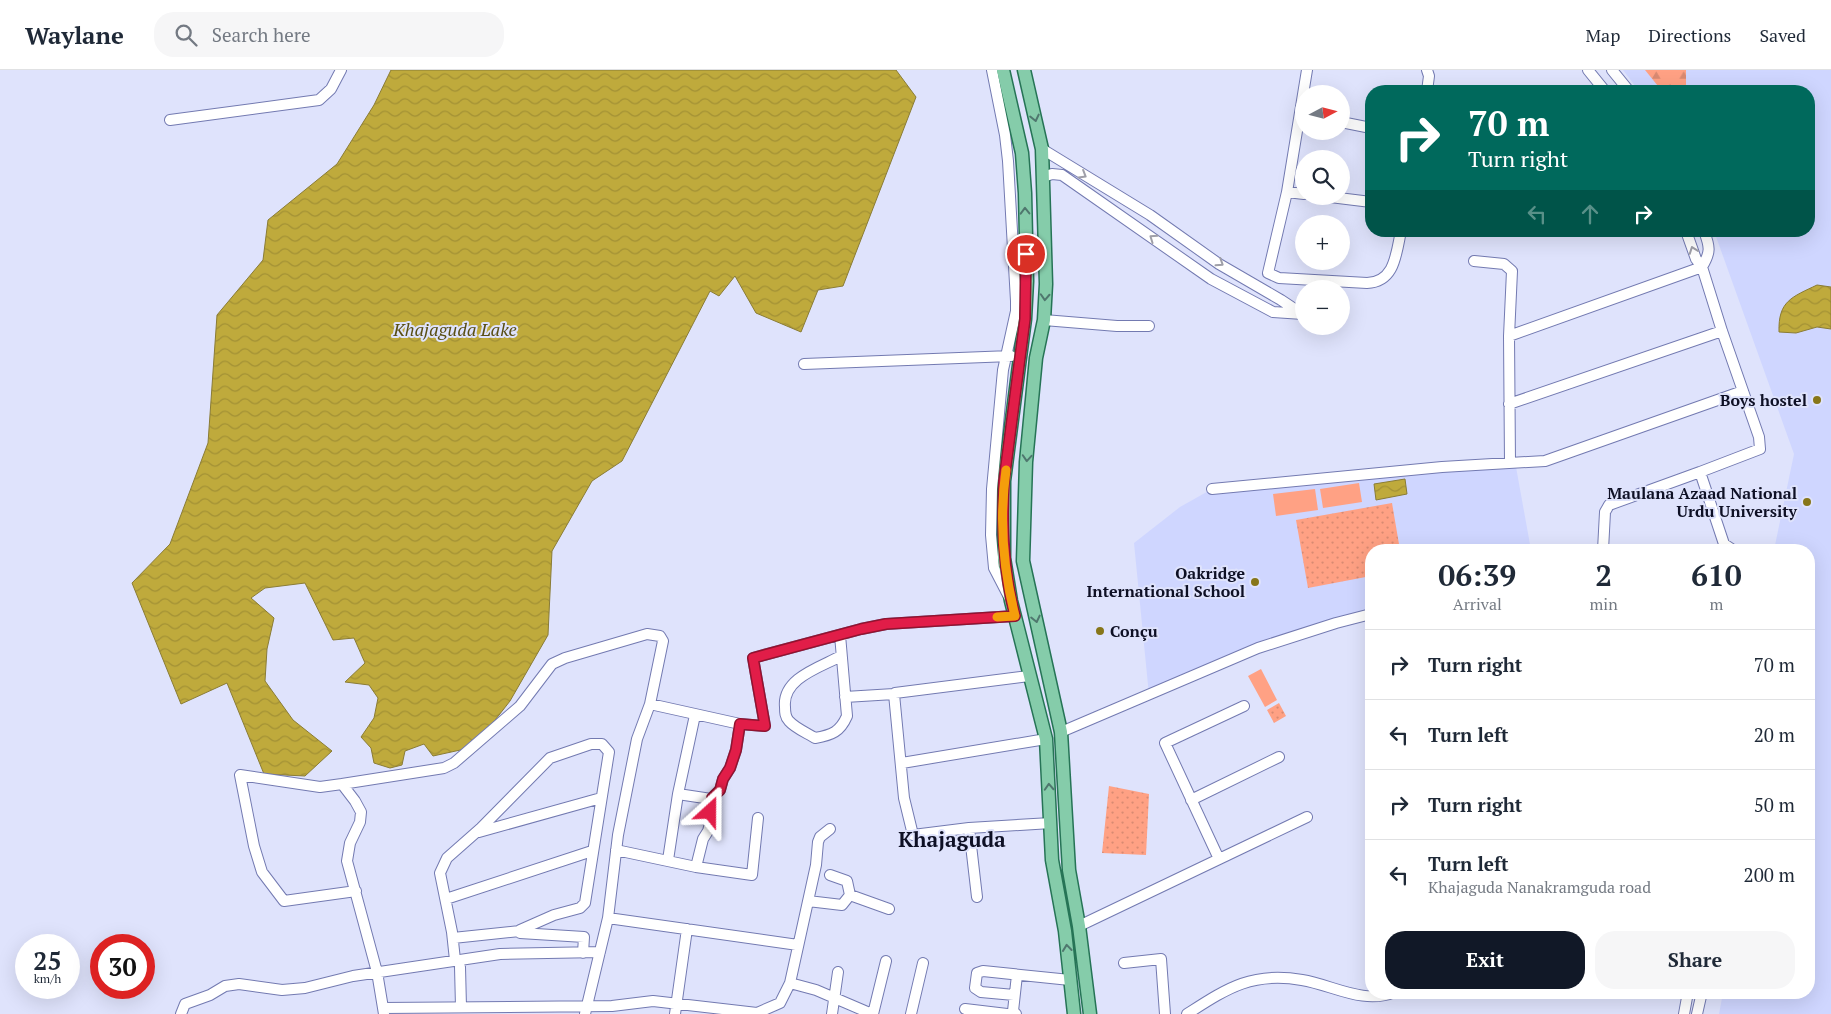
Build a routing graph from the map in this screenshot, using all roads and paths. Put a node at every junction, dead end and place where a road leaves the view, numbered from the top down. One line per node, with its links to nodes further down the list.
1 (341, 70): 13 (street)
2 (992, 70): 26 (street)
3 (1003, 70): 27 (main road, one-way to 3)
4 (1024, 70): 17 (main road, one-way to 17)
5 (1307, 70): 9 (street)
6 (1427, 70): 10 (street)
7 (1588, 70): 11 (street)
8 (1612, 70): 12 (street)
9 (1305, 85)
10 (1427, 85)
11 (1600, 85)
12 (1624, 85)
13 (170, 120)
14 (1350, 124): 15 (street)
15 (1365, 127)
16 (1297, 140): 19 (street)
17 (1042, 149): 18 (main road); 32 (street, one-way to 32)
18 (1043, 177): 33 (street, one-way to 18); 34 (main road, one-way to 34)
19 (1287, 192): 20 (street); 30 (street)
20 (1295, 193)
21 (1350, 199): 22 (street)
22 (1365, 201)
23 (1399, 237): 31 (street)
24 (1688, 237): 29 (street, one-way to 24)
25 (1706, 237): 29 (street)
26 (1013, 252): 27 (main road); 39 (street)
27 (1026, 254): 38 (main road)
28 (1474, 261): 37 (street)
29 (1702, 267): 36 (street); 37 (street)
30 (1295, 280)
31 (1350, 284)
32 (1295, 309)
33 (1295, 313)
34 (1044, 320): 35 (street); 60 (main road, one-way to 60)
35 (1149, 326)
36 (1722, 331): 41 (street); 42 (street)
37 (1509, 336): 42 (street)
38 (1020, 355): 39 (street); 48 (main road)
39 (1006, 356): 40 (street); 48 (street)
40 (804, 364)
41 (1743, 391): 43 (street); 44 (street)
42 (1509, 404): 43 (street)
43 (1510, 464): 45 (street)
44 (1700, 472): 46 (street); 47 (street)
45 (1212, 488)
46 (1603, 544)
47 (1724, 544)
48 (1011, 601): 49 (main road)
49 (1015, 616): 51 (street); 53 (main road)
50 (1365, 616): 60 (street)
51 (840, 635): 52 (street); 59 (street)
52 (841, 656): 55 (street); 55 (street)
53 (1029, 676): 54 (street); 61 (main road)
54 (894, 694): 55 (street); 63 (street)
55 (846, 697)
56 (650, 704): 58 (street); 64 (street); 75 (street)
57 (1244, 706): 68 (street)
58 (695, 715): 59 (street); 65 (street)
59 (740, 724): 67 (street)
60 (1062, 732): 88 (main road)
61 (1046, 740): 63 (street); 71 (main road, one-way to 61)
62 (1279, 758): 68 (street)
63 (902, 763): 72 (street)
64 (342, 784): 81 (street); 81 (street)
65 (678, 794): 67 (street); 78 (street)
66 (601, 798): 74 (street); 74 (street); 76 (street)
67 (711, 799): 79 (street)
68 (1191, 800): 77 (street)
69 (1307, 817): 77 (street)
70 (758, 818): 79 (street)
71 (1051, 822): 72 (street); 102 (main road, one-way to 71)
72 (969, 828): 83 (street)
73 (830, 829): 85 (street)
74 (476, 832): 84 (street)
75 (616, 850): 78 (street); 87 (street)
76 (592, 851): 84 (street); 90 (street)
77 (1219, 859): 88 (street)
78 (668, 860): 79 (street)
79 (696, 867)
80 (830, 875): 82 (street)
81 (356, 891): 99 (street)
82 (850, 895): 85 (street); 86 (street)
83 (977, 897)
84 (446, 899): 91 (street)
85 (808, 901): 92 (street)
86 (889, 909)
87 (608, 918): 89 (street); 93 (street)
88 (1079, 926): 122 (main road)
89 (687, 929): 92 (street); 109 (street)
90 (520, 931): 91 (street); 94 (street)
91 (452, 938): 97 (street)
92 (798, 945): 103 (street)
93 (600, 952): 94 (street); 112 (street)
94 (583, 953): 97 (street)
95 (886, 961): 117 (street)
96 (923, 962): 118 (street)
97 (458, 964): 99 (street); 110 (street)
98 (1124, 964): 123 (street)
99 (377, 972): 113 (street); 114 (street)
100 (838, 972): 105 (street)
101 (1017, 975): 102 (street); 104 (street); 104 (street)
102 (1070, 980): 121 (main road)
103 (790, 983): 105 (street); 109 (street)
104 (1014, 995): 120 (street)
105 (835, 997): 116 (street); 117 (street)
106 (1365, 997): 124 (street)
107 (1687, 999): 125 (street)
108 (1700, 999): 126 (street)
109 (677, 1003): 112 (street); 115 (street)
110 (461, 1007): 112 (street); 113 (street)
111 (965, 1009): 119 (street)
112 (586, 1010)
113 (383, 1011)
114 (181, 1014)
115 (675, 1014)
116 (832, 1014)
117 (872, 1014)
118 (911, 1014)
119 (1007, 1014)
120 (1016, 1014)
121 (1074, 1014)
122 (1090, 1014)
123 (1165, 1014)
124 (1187, 1014)
125 (1684, 1014)
126 (1697, 1014)

